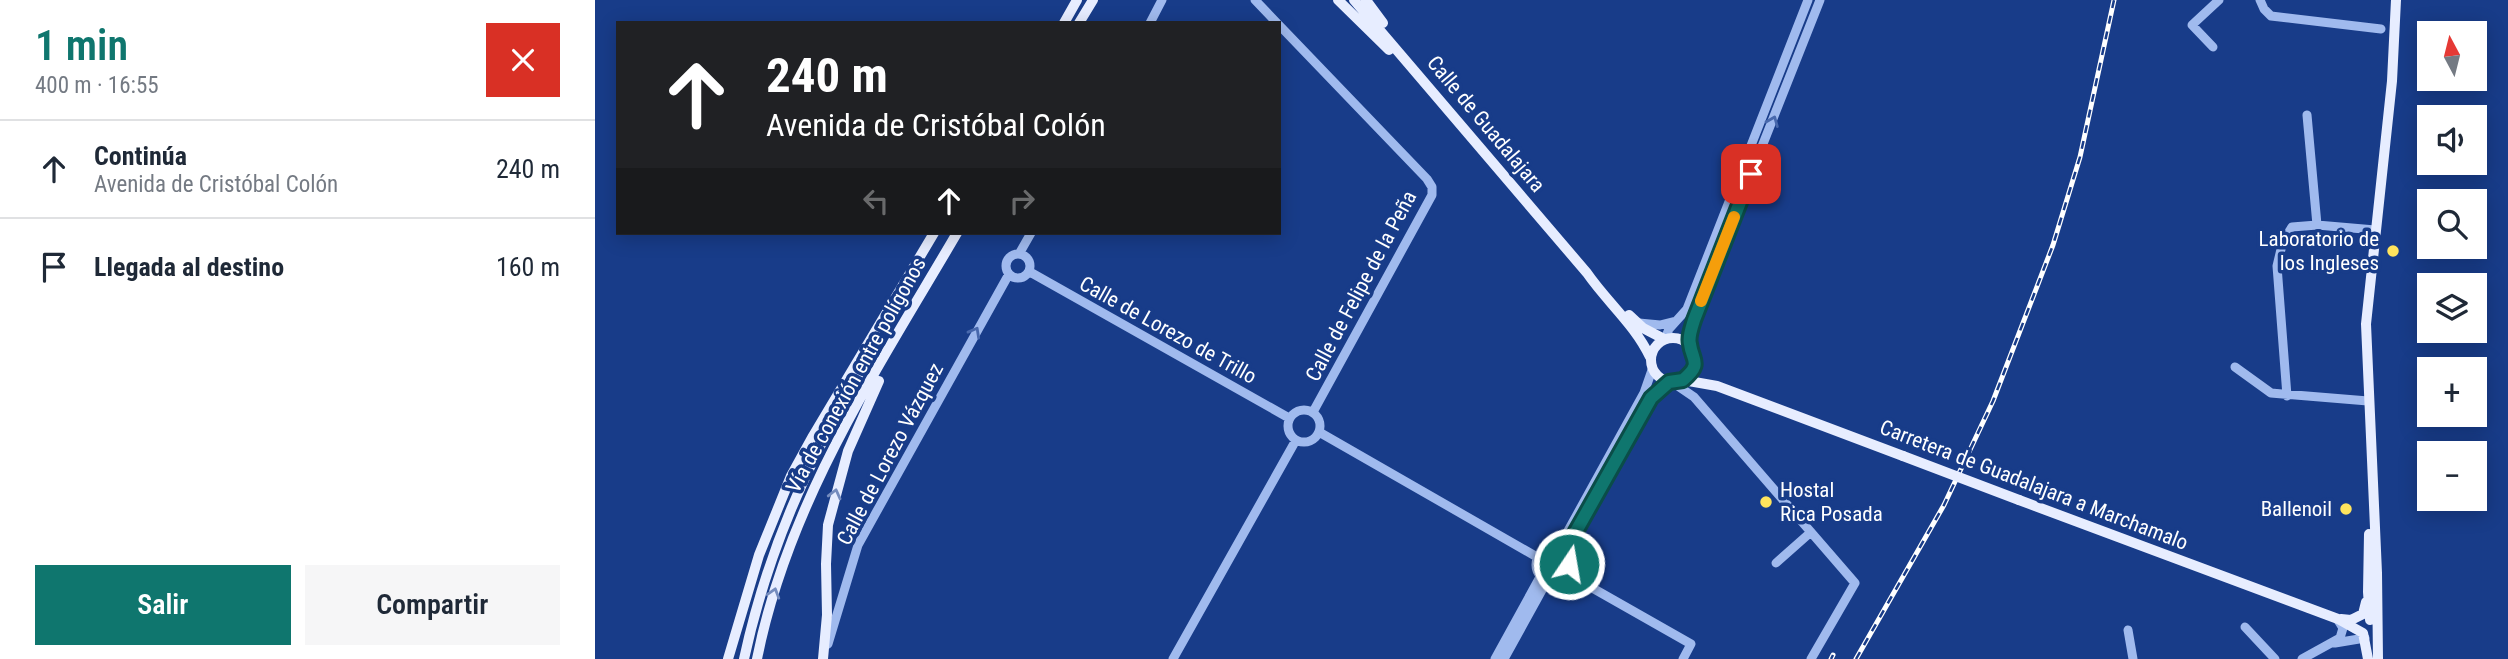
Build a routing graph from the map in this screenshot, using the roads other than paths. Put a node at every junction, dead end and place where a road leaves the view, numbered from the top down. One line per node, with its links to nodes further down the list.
1 (1077, 0): 13 (main road)
2 (1093, 0): 14 (main road)
3 (1163, 0): 15 (street)
4 (1255, 0): 16 (street, Calle de Felipe de la Peña)
5 (1338, 0): 20 (main road)
6 (1355, 0): 20 (main road, Calle de Guadalajara)
7 (1366, 0): 22 (main road)
8 (1808, 0): 34 (street)
9 (1820, 0): 37 (street, one-way to 9)
10 (2219, 0): 19 (street)
11 (2260, 0): 18 (street)
12 (2396, 2): 24 (main road)
13 (1065, 21)
14 (1080, 21)
15 (1151, 21)
16 (1275, 21)
17 (1281, 27): 47 (street, Calle de Felipe de la Peña)
18 (2381, 29)
19 (2213, 47)
20 (1438, 96): 22 (main road, Calle de Guadalajara)
21 (2307, 115): 23 (street)
22 (1485, 152): 32 (main road, Calle de Guadalajara)
23 (2317, 225): 24 (street); 44 (street)
24 (2375, 230): 46 (main road)
25 (933, 235): 64 (main road)
26 (940, 235): 65 (main road, Vía de conexión entre polígonos)
27 (958, 235): 66 (main road, Vía de conexión entre polígonos, one-way to 27)
28 (958, 235): 67 (main road, one-way to 28)
29 (1030, 235): 30 (street)
30 (1019, 254): 31 (street); 33 (street)
31 (1030, 272): 33 (street); 48 (street, Calle de Lorezo de Trillo)
32 (1587, 273): 35 (main road, Calle de Guadalajara); 38 (main road, Calle de Guadalajara)
33 (1009, 274): 67 (street, Calle de Lorezo Vázquez, one-way to 33)
34 (1678, 320): 35 (street); 36 (street)
35 (1637, 323): 36 (main road, Calle de Guadalajara)
36 (1664, 339): 37 (main road); 38 (main road)
37 (1689, 345): 39 (main road)
38 (1650, 356): 41 (main road)
39 (1695, 366): 42 (main road); 43 (main road, Carretera de Guadalajara a Marchamalo)
40 (2235, 367): 44 (street)
41 (1652, 370): 42 (main road); 53 (street)
42 (1680, 380): 43 (main road, Carretera de Guadalajara a Marchamalo); 45 (street); 45 (street); 53 (street)
43 (1717, 386): 59 (main road, Carretera de Guadalajara a Marchamalo, bridge)
44 (2287, 396): 46 (street)
45 (1695, 397): 52 (street)
46 (2368, 401): 51 (main road)
47 (1313, 412): 48 (street); 49 (street)
48 (1289, 418): 50 (street)
49 (1319, 432): 50 (street); 54 (street)
50 (1296, 440): 68 (street)
51 (2372, 472): 58 (main road); 77 (main road)
52 (1811, 532): 55 (street); 72 (street)
53 (1562, 553): 54 (street); 56 (street)
54 (1537, 557): 57 (street)
55 (1776, 563)
56 (1566, 573): 57 (street); 71 (street)
57 (1543, 579): 69 (street); 70 (street)
58 (2368, 592): 59 (main road); 76 (main road)
59 (2338, 619): 62 (main road, Carretera de Guadalajara a Marchamalo); 63 (street)
60 (2245, 627): 74 (street)
61 (2128, 630): 73 (street)
62 (2365, 638): 63 (street); 76 (main road)
63 (2333, 643): 75 (street)
64 (728, 659)
65 (744, 659)
66 (757, 659)
67 (823, 659)
68 (1173, 659)
69 (1495, 659)
70 (1504, 659)
71 (1683, 659)
72 (1811, 659)
73 (2133, 659)
74 (2275, 659)
75 (2302, 659)
76 (2369, 659)
77 (2378, 659)

